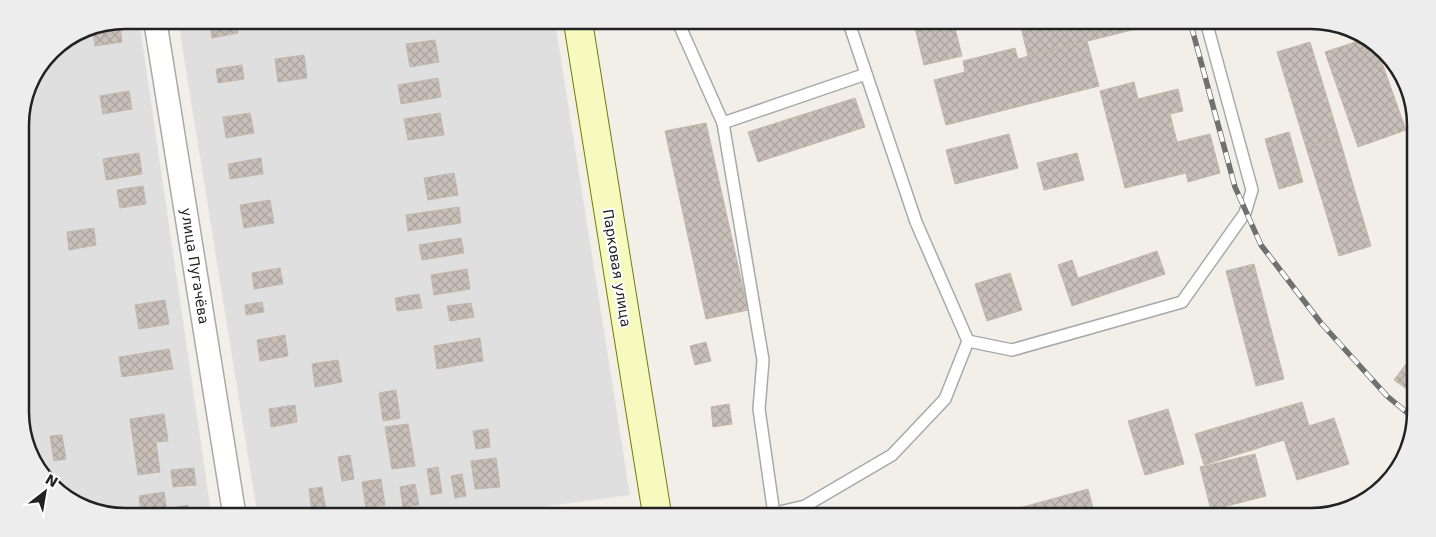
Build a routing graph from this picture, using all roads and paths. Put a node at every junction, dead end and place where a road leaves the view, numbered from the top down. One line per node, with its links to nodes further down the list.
1 (156, 29): 9 (street, улица Пугачёва)
2 (579, 29): 10 (main road, Парковая улица)
3 (681, 29): 7 (lane)
4 (851, 29): 6 (lane)
5 (1208, 29): 8 (lane)
6 (866, 74): 7 (lane); 8 (lane)
7 (723, 123): 11 (lane)
8 (968, 341): 12 (lane)
9 (233, 508)
10 (655, 508)
11 (771, 508)
12 (797, 508)

